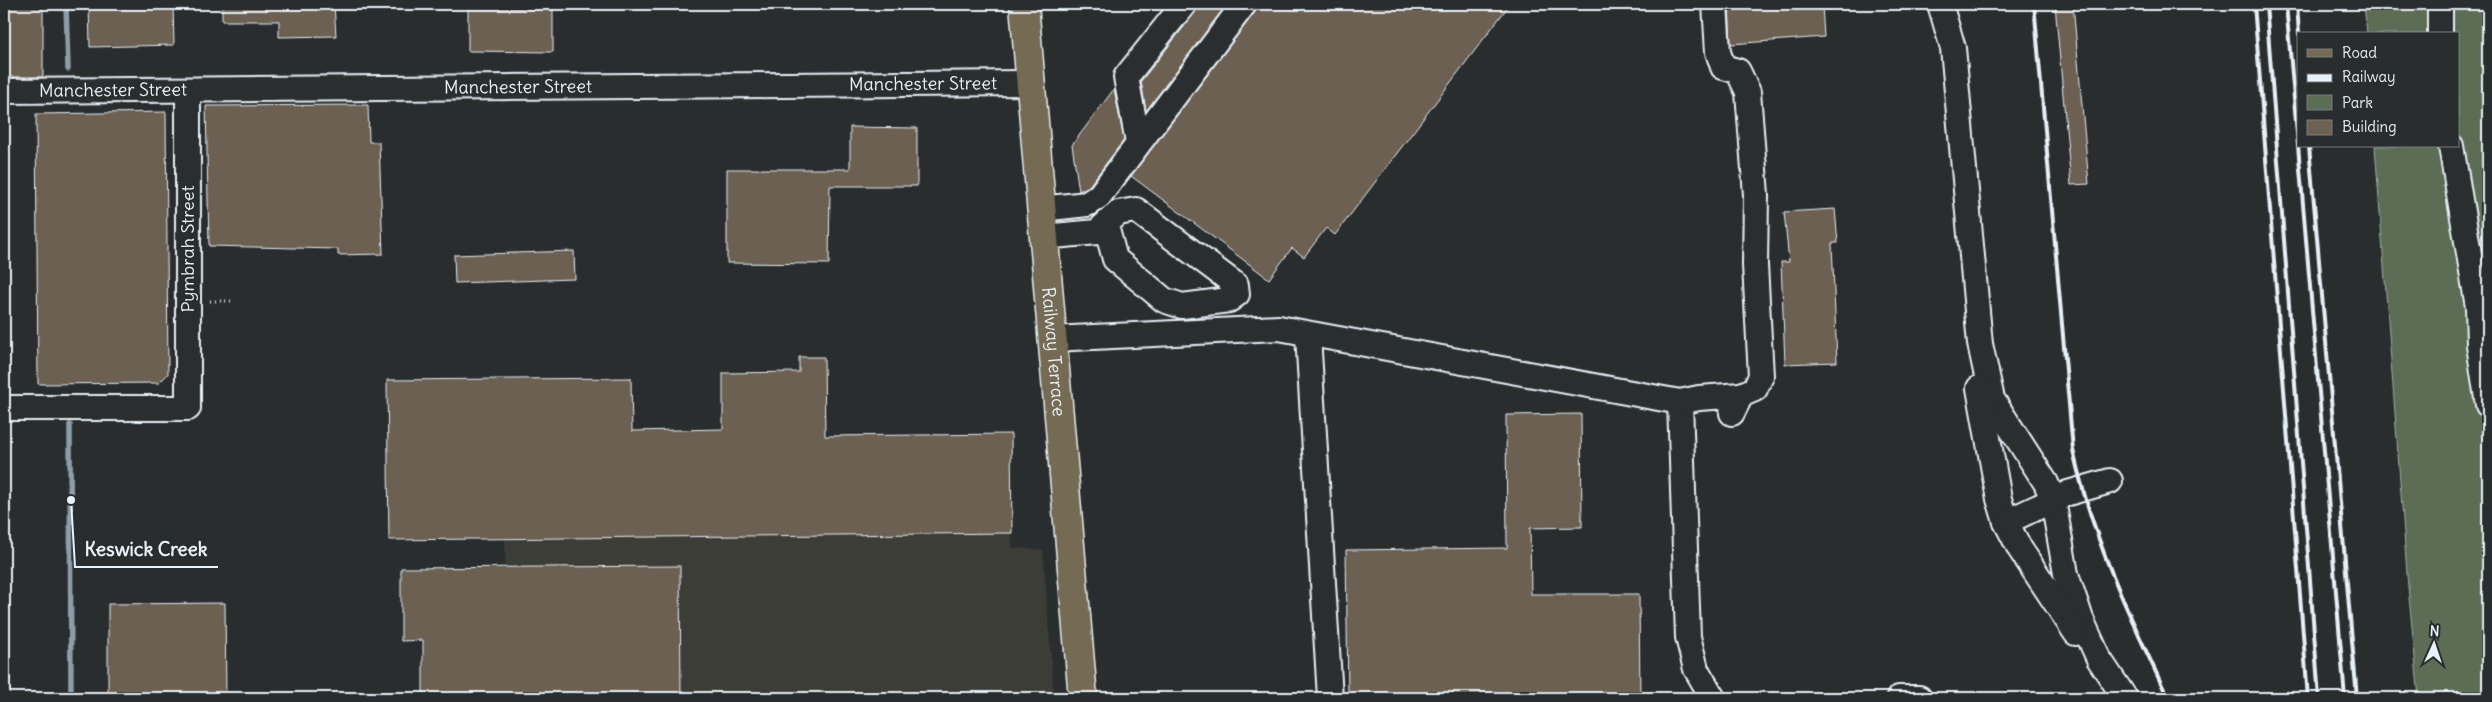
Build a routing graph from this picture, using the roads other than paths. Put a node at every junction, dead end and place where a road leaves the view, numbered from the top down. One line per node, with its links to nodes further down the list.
1 (1024, 4): 8 (main road, Railway Terrace)
2 (1184, 4): 11 (street)
3 (1244, 4): 11 (street)
4 (1714, 4): 19 (street)
5 (1940, 4): 18 (street)
6 (2440, 4): 7 (street)
7 (2440, 32)
8 (1031, 83): 9 (street, Manchester Street); 13 (main road, Railway Terrace)
9 (188, 90): 10 (street, Manchester Street); 21 (street, Pymbrah Street)
10 (4, 91)
11 (1138, 142): 13 (street)
12 (2451, 148): 20 (street)
13 (1041, 209): 15 (main road, Railway Terrace)
14 (1106, 226): 14 (street); 15 (street)
15 (1043, 237): 17 (main road, Railway Terrace)
16 (1308, 335): 17 (street); 19 (street); 27 (street)
17 (1052, 340): 26 (main road, Railway Terrace)
18 (1980, 344): 23 (street); 24 (street)
19 (1680, 402): 28 (street)
20 (2488, 405)
21 (4, 408)
22 (2110, 481): 23 (street)
23 (2053, 500): 24 (street); 25 (street)
24 (2006, 522): 25 (street)
25 (2099, 659): 31 (street)
26 (1083, 698)
27 (1330, 698)
28 (1713, 698)
29 (1899, 698): 30 (street)
30 (1919, 698)
31 (2125, 698)

